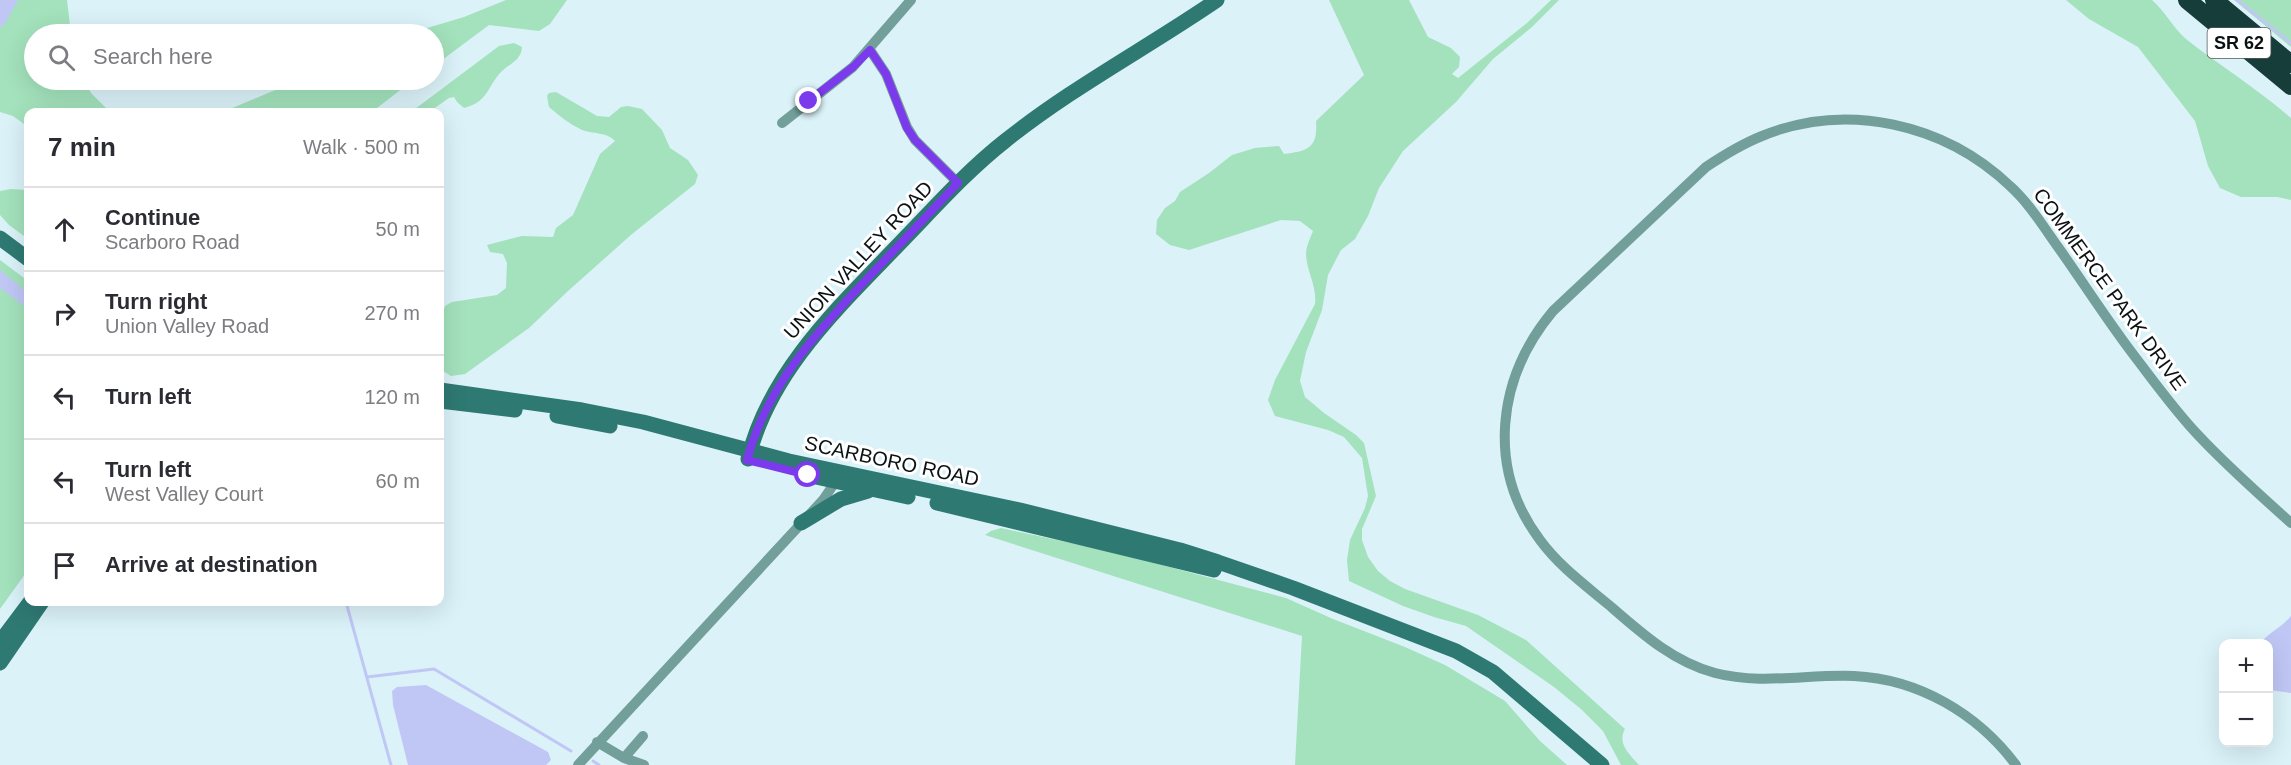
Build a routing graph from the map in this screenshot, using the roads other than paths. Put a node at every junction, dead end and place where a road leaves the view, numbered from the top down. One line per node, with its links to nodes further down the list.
1 (911, 0): 5 (street)
2 (1217, 0): 9 (main road, UNION VALLEY ROAD)
3 (2187, 0): 7 (highway, SR 62)
4 (2214, 0): 6 (highway, SR 62)
5 (870, 50): 8 (street); 9 (street)
6 (2291, 64)
7 (2291, 86)
8 (782, 123)
9 (958, 183): 18 (main road, UNION VALLEY ROAD)
10 (0, 230): 13 (main road)
11 (0, 238): 14 (main road)
12 (0, 246): 15 (main road)
13 (24, 247)
14 (24, 256)
15 (24, 264)
16 (444, 391): 18 (main road, SCARBORO ROAD)
17 (444, 402): 18 (main road, SCARBORO ROAD)
18 (749, 455): 19 (main road, SCARBORO ROAD)
19 (838, 477): 20 (main road, SCARBORO ROAD); 21 (street); 23 (main road, SCARBORO ROAD)
20 (873, 490): 21 (main road); 23 (main road, SCARBORO ROAD)
21 (801, 523): 29 (street)
22 (2291, 524): 34 (street, COMMERCE PARK DRIVE)
23 (1329, 603): 33 (main road, SCARBORO ROAD)
24 (27, 606): 26 (main road)
25 (39, 606): 27 (main road)
26 (0, 642)
27 (0, 663)
28 (643, 736): 30 (street)
29 (597, 742): 30 (street); 31 (street)
30 (624, 758): 32 (street)
31 (578, 765)
32 (644, 765)
33 (1602, 765)
34 (2016, 765)

